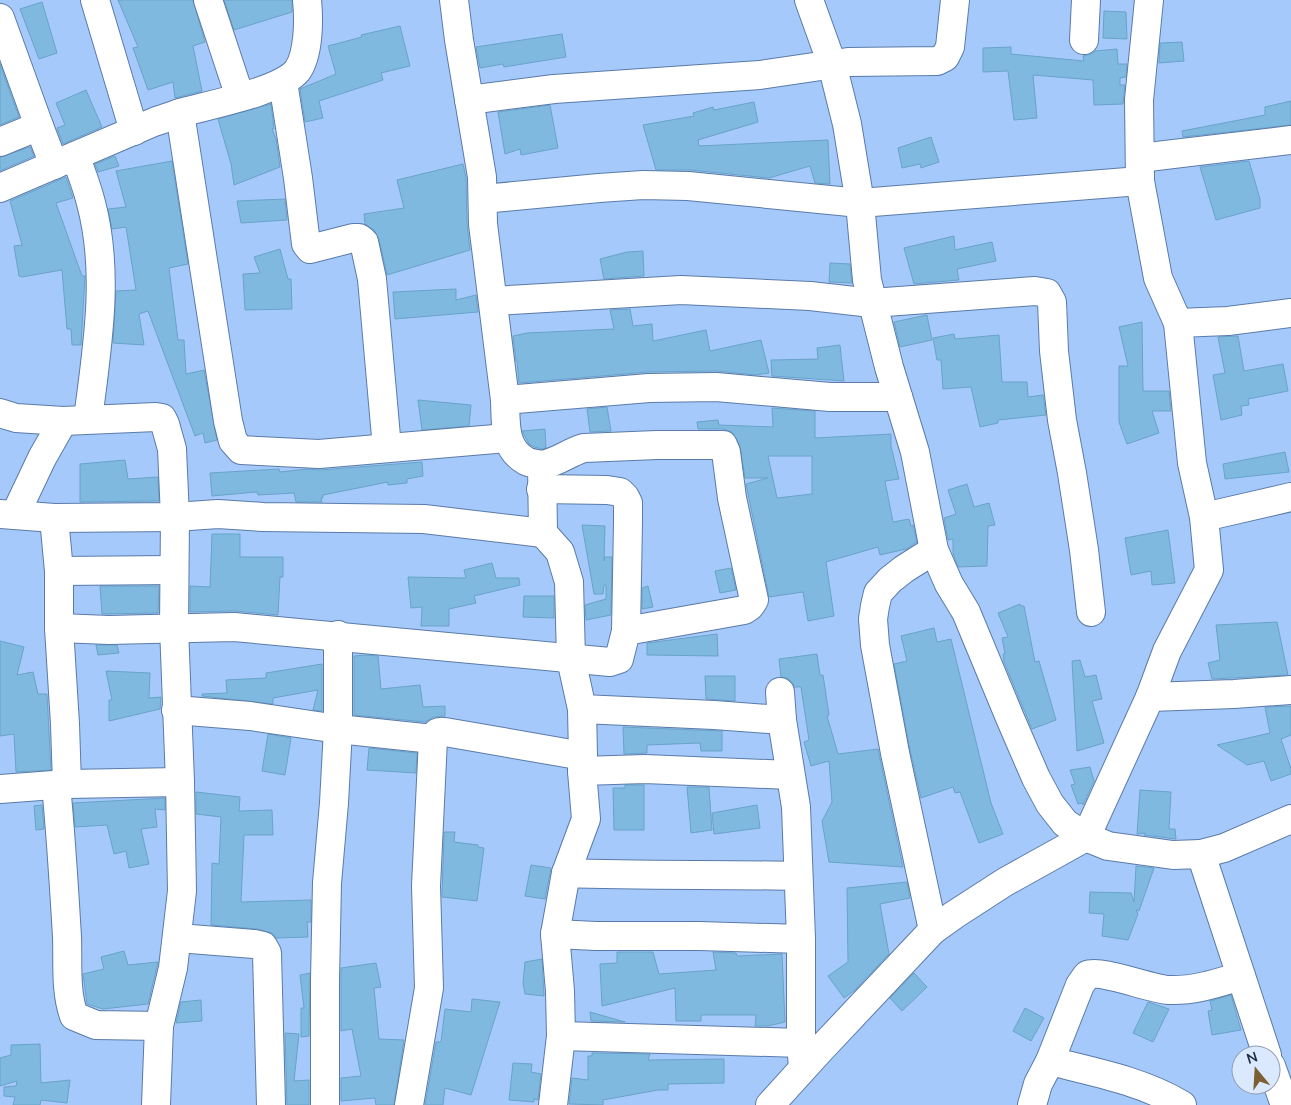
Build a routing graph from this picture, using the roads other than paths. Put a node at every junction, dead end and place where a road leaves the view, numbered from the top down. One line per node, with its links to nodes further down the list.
1 (94, 0): 17 (street)
2 (208, 0): 13 (street)
3 (307, 0): 12 (street)
4 (454, 0): 14 (street)
5 (810, 0): 11 (street)
6 (955, 0): 11 (street)
7 (1086, 0): 10 (street)
8 (1149, 0): 21 (street)
9 (0, 18): 16 (street)
10 (1084, 40)
11 (832, 64): 14 (street); 24 (street)
12 (283, 82): 13 (street); 34 (street)
13 (240, 97): 15 (street)
14 (469, 100): 23 (street)
15 (180, 113): 17 (street); 34 (street)
16 (39, 126): 19 (street); 20 (street)
17 (134, 130): 20 (street)
18 (1291, 140): 21 (street)
19 (0, 142)
20 (65, 161): 22 (street); 32 (street)
21 (1140, 169): 24 (street); 28 (street)
22 (0, 188)
23 (483, 199): 24 (street); 25 (street)
24 (860, 203): 26 (street)
25 (493, 300): 26 (street); 30 (street)
26 (872, 303): 29 (street); 45 (street)
27 (1290, 320): 28 (street)
28 (1178, 323): 39 (street)
29 (898, 397): 30 (street); 42 (street)
30 (505, 400): 33 (street)
31 (0, 413): 32 (street)
32 (76, 420): 37 (street); 38 (street)
33 (507, 438): 34 (street); 35 (street)
34 (386, 448)
35 (542, 477): 41 (street); 48 (street); 48 (street)
36 (1291, 497): 39 (street)
37 (7, 514): 40 (street)
38 (175, 516): 40 (street); 41 (street); 43 (street)
39 (1204, 517): 53 (street)
40 (54, 518): 44 (street)
41 (543, 533): 50 (street)
42 (934, 550): 65 (street); 69 (street)
43 (174, 570): 44 (street); 46 (street)
44 (59, 571): 47 (street)
45 (1091, 612)
46 (174, 627): 47 (street); 49 (street); 55 (street)
47 (58, 628): 62 (street)
48 (626, 632): 50 (street)
49 (338, 635): 50 (street); 57 (street)
50 (571, 659): 54 (street)
51 (1291, 690): 53 (street)
52 (780, 692): 56 (street)
53 (1150, 697): 65 (street)
54 (582, 709): 56 (street); 59 (street)
55 (176, 710): 57 (street); 61 (street)
56 (782, 720): 60 (street)
57 (338, 729): 58 (street); 81 (street)
58 (432, 739): 59 (street); 82 (street)
59 (582, 764): 60 (street); 67 (street)
60 (790, 774): 68 (street)
61 (180, 782): 62 (street); 71 (street)
62 (62, 785): 63 (street); 74 (street)
63 (0, 789)
64 (1291, 819): 66 (street)
65 (1086, 837): 66 (street); 69 (street)
66 (1201, 854): 73 (street)
67 (566, 873): 68 (street); 70 (street)
68 (798, 876): 72 (street)
69 (933, 930): 77 (street)
70 (555, 934): 72 (street); 75 (street)
71 (178, 938): 74 (street); 80 (street)
72 (801, 940): 77 (street)
73 (1241, 976): 76 (street); 78 (street)
74 (159, 1026): 79 (street)
75 (561, 1036): 77 (street); 83 (street)
76 (1265, 1045)
77 (802, 1055): 84 (street)
78 (1050, 1061): 85 (street); 86 (street)
79 (156, 1105)
80 (271, 1105)
81 (326, 1105)
82 (409, 1105)
83 (553, 1105)
84 (770, 1105)
85 (1032, 1105)
86 (1182, 1105)

